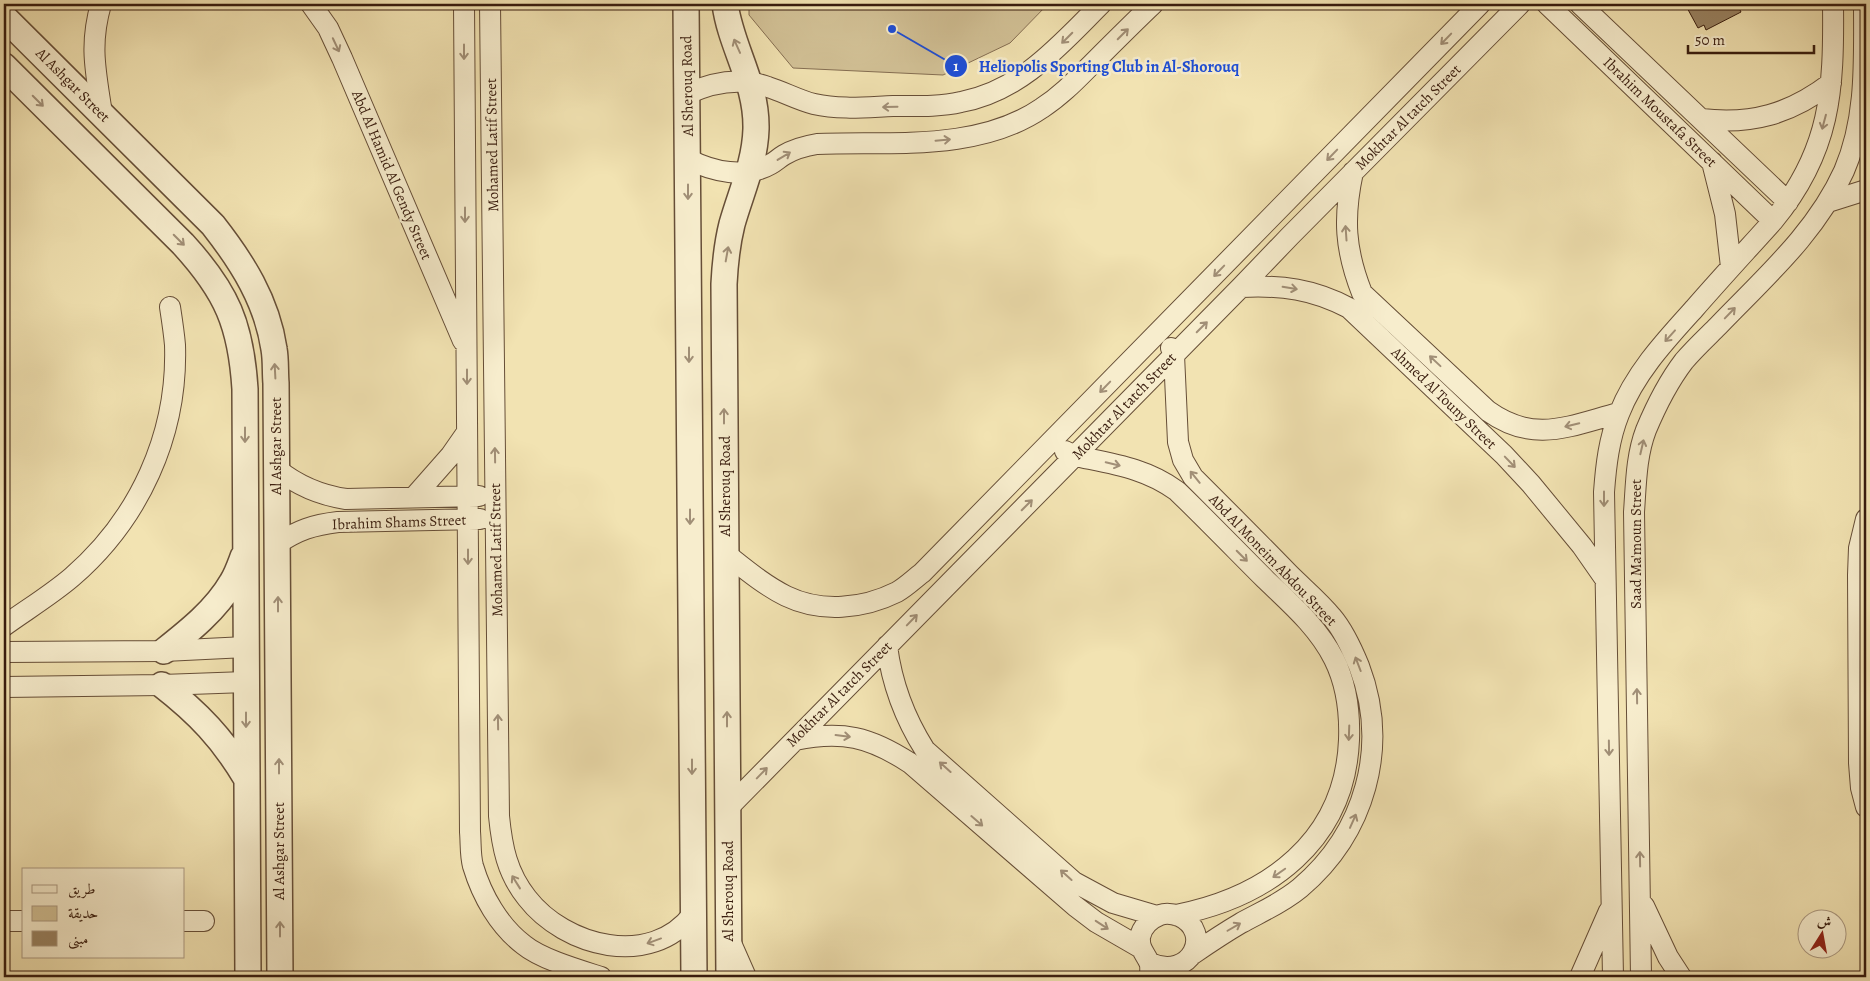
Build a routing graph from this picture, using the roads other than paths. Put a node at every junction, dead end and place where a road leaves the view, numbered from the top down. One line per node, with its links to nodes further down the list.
1 (101, 4): 22 (street)
2 (312, 4): 42 (street, Abd Al Hamid Al Gendy Street, one-way to 42)
3 (464, 4): 42 (street, Mohamed Latif Street, one-way to 42)
4 (490, 4): 51 (street, Mohamed Latif Street, one-way to 4)
5 (686, 4): 20 (street, Al Sherouq Road)
6 (724, 4): 18 (street, Al Sherouq Road, one-way to 6)
7 (1101, 4): 18 (street, one-way to 18)
8 (1153, 4): 26 (street, one-way to 8)
9 (1480, 4): 33 (street, Mokhtar Al tatch Street, one-way to 33)
10 (1520, 4): 27 (street, Mokhtar Al tatch Street)
11 (1547, 4): 25 (street, Ibrahim Moustafa Street)
12 (1580, 4): 15 (street, Ibrahim Moustafa Street)
13 (1833, 4): 19 (street, Saad Ma'moun Street)
14 (1864, 4): 21 (street, Saad Ma'moun Street)
15 (1594, 12): 23 (street, Ibrahim Moustafa Street)
16 (4, 17): 22 (street, Al Ashgar Street)
17 (4, 66): 32 (street, Al Ashgar Street, one-way to 32)
18 (750, 82): 20 (street); 26 (street, Al Sherouq Road)
19 (1831, 83): 23 (street); 30 (street, Saad Ma'moun Street, one-way to 30)
20 (687, 94): 24 (street, Al Sherouq Road)
21 (1864, 102): 31 (street, Saad Ma'moun Street)
22 (102, 114): 28 (street, Al Ashgar Street)
23 (1701, 119): 30 (street, Ibrahim Moustafa Street)
24 (688, 159): 26 (street); 80 (street, Al Sherouq Road, one-way to 80)
25 (1712, 162): 34 (street, Ibrahim Moustafa Street); 38 (street)
26 (750, 171): 59 (street, Al Sherouq Road, one-way to 26)
27 (1353, 172): 35 (street, Mokhtar Al tatch Street); 44 (street, Ahmed Al Touny Street, one-way to 27)
28 (178, 189): 32 (street); 50 (street, Al Ashgar Street, one-way to 28)
29 (1866, 190): 31 (street)
30 (1788, 202): 34 (street, Saad Ma'moun Street)
31 (1828, 202): 37 (street, Saad Ma'moun Street)
32 (153, 214): 58 (street, Al Ashgar Street, one-way to 58)
33 (1271, 217): 35 (street); 41 (street, Mokhtar Al tatch Street, one-way to 41)
34 (1773, 221): 36 (street, Saad Ma'moun Street)
35 (1290, 236): 39 (street, Mokhtar Al tatch Street)
36 (1759, 237): 37 (street); 38 (street, Saad Ma'moun Street)
37 (1784, 258): 78 (street, Saad Ma'moun Street, one-way to 37)
38 (1731, 267): 46 (street, Saad Ma'moun Street, one-way to 46)
39 (1241, 287): 43 (street, Mokhtar Al tatch Street, one-way to 39); 45 (street, Ahmed Al Touny Street, one-way to 45)
40 (170, 307): 64 (street)
41 (1156, 335): 43 (street); 48 (street, Mokhtar Al tatch Street, one-way to 48)
42 (466, 349): 47 (street, Mohamed Latif Street, one-way to 47)
43 (1174, 355): 49 (street, Mokhtar Al tatch Street); 88 (street, Abd Al Moneim Abdou Street, one-way to 43)
44 (1468, 392): 45 (street); 46 (street, Ahmed Al Touny Street, one-way to 44)
45 (1453, 407): 63 (street, Ahmed Al Touny Street, one-way to 63)
46 (1619, 413): 63 (street, Saad Ma'moun Street, one-way to 63)
47 (467, 432): 52 (street, Mohamed Latif Street); 53 (street)
48 (1055, 438): 49 (street, Abd Al Moneim Abdou Street); 60 (street, Mokhtar Al tatch Street)
49 (1075, 456): 62 (street, Mokhtar Al tatch Street, one-way to 49); 81 (street, Abd Al Moneim Abdou Street, one-way to 81)
50 (277, 470): 53 (street, Ibrahim Shams Street); 57 (street, Al Ashgar Street)
51 (496, 495): 52 (street, Ibrahim Shams Street); 55 (street, Mohamed Latif Street)
52 (467, 496): 53 (street, Ibrahim Shams Street); 54 (street, Mohamed Latif Street)
53 (414, 497)
54 (467, 519): 55 (street, Ibrahim Shams Street); 57 (street, Ibrahim Shams Street); 91 (street, Mohamed Latif Street, one-way to 91)
55 (496, 519): 80 (street, Mohamed Latif Street, one-way to 55)
56 (1866, 519): 61 (street)
57 (277, 544): 76 (street, Al Ashgar Street, one-way to 57)
58 (245, 553): 66 (street, Al Ashgar Street); 67 (street)
59 (726, 554): 60 (street, Mokhtar Al tatch Street); 75 (street, Al Sherouq Road, one-way to 59)
60 (936, 559): 62 (street)
61 (1862, 575): 74 (street)
62 (953, 579): 65 (street, Mokhtar Al tatch Street, one-way to 62)
63 (1605, 579): 79 (street, Saad Ma'moun Street, one-way to 79)
64 (4, 626)
65 (887, 646): 72 (street, Mokhtar Al tatch Street); 81 (street, one-way to 65)
66 (246, 648): 67 (street); 69 (street, Al Ashgar Street)
67 (164, 651): 68 (street)
68 (4, 652)
69 (246, 682): 70 (street); 73 (street, Al Ashgar Street, one-way to 73)
70 (162, 685): 71 (street); 73 (street)
71 (4, 687)
72 (795, 740): 75 (street, Mokhtar Al tatch Street, one-way to 72); 87 (street, one-way to 87)
73 (246, 778): 77 (street, Al Ashgar Street)
74 (1866, 807)
75 (728, 808): 86 (street, Al Sherouq Road)
76 (279, 862): 77 (street); 90 (street, Al Ashgar Street, one-way to 76)
77 (247, 863): 89 (street, Al Ashgar Street)
78 (1640, 898): 97 (street, Saad Ma'moun Street); 98 (street)
79 (1612, 904): 95 (street); 96 (street, Saad Ma'moun Street)
80 (693, 914): 92 (street, Al Sherouq Road)
81 (1166, 916): 87 (street); 88 (street)
82 (4, 921): 83 (street)
83 (22, 921)
84 (185, 921): 85 (street)
85 (204, 921)
86 (729, 938): 93 (street, Al Sherouq Road); 94 (street)
87 (1147, 963): 88 (street)
88 (1185, 966)
89 (248, 977)
90 (280, 977)
91 (601, 977)
92 (694, 977)
93 (729, 977)
94 (746, 977)
95 (1580, 977)
96 (1613, 977)
97 (1641, 977)
98 (1681, 977)

